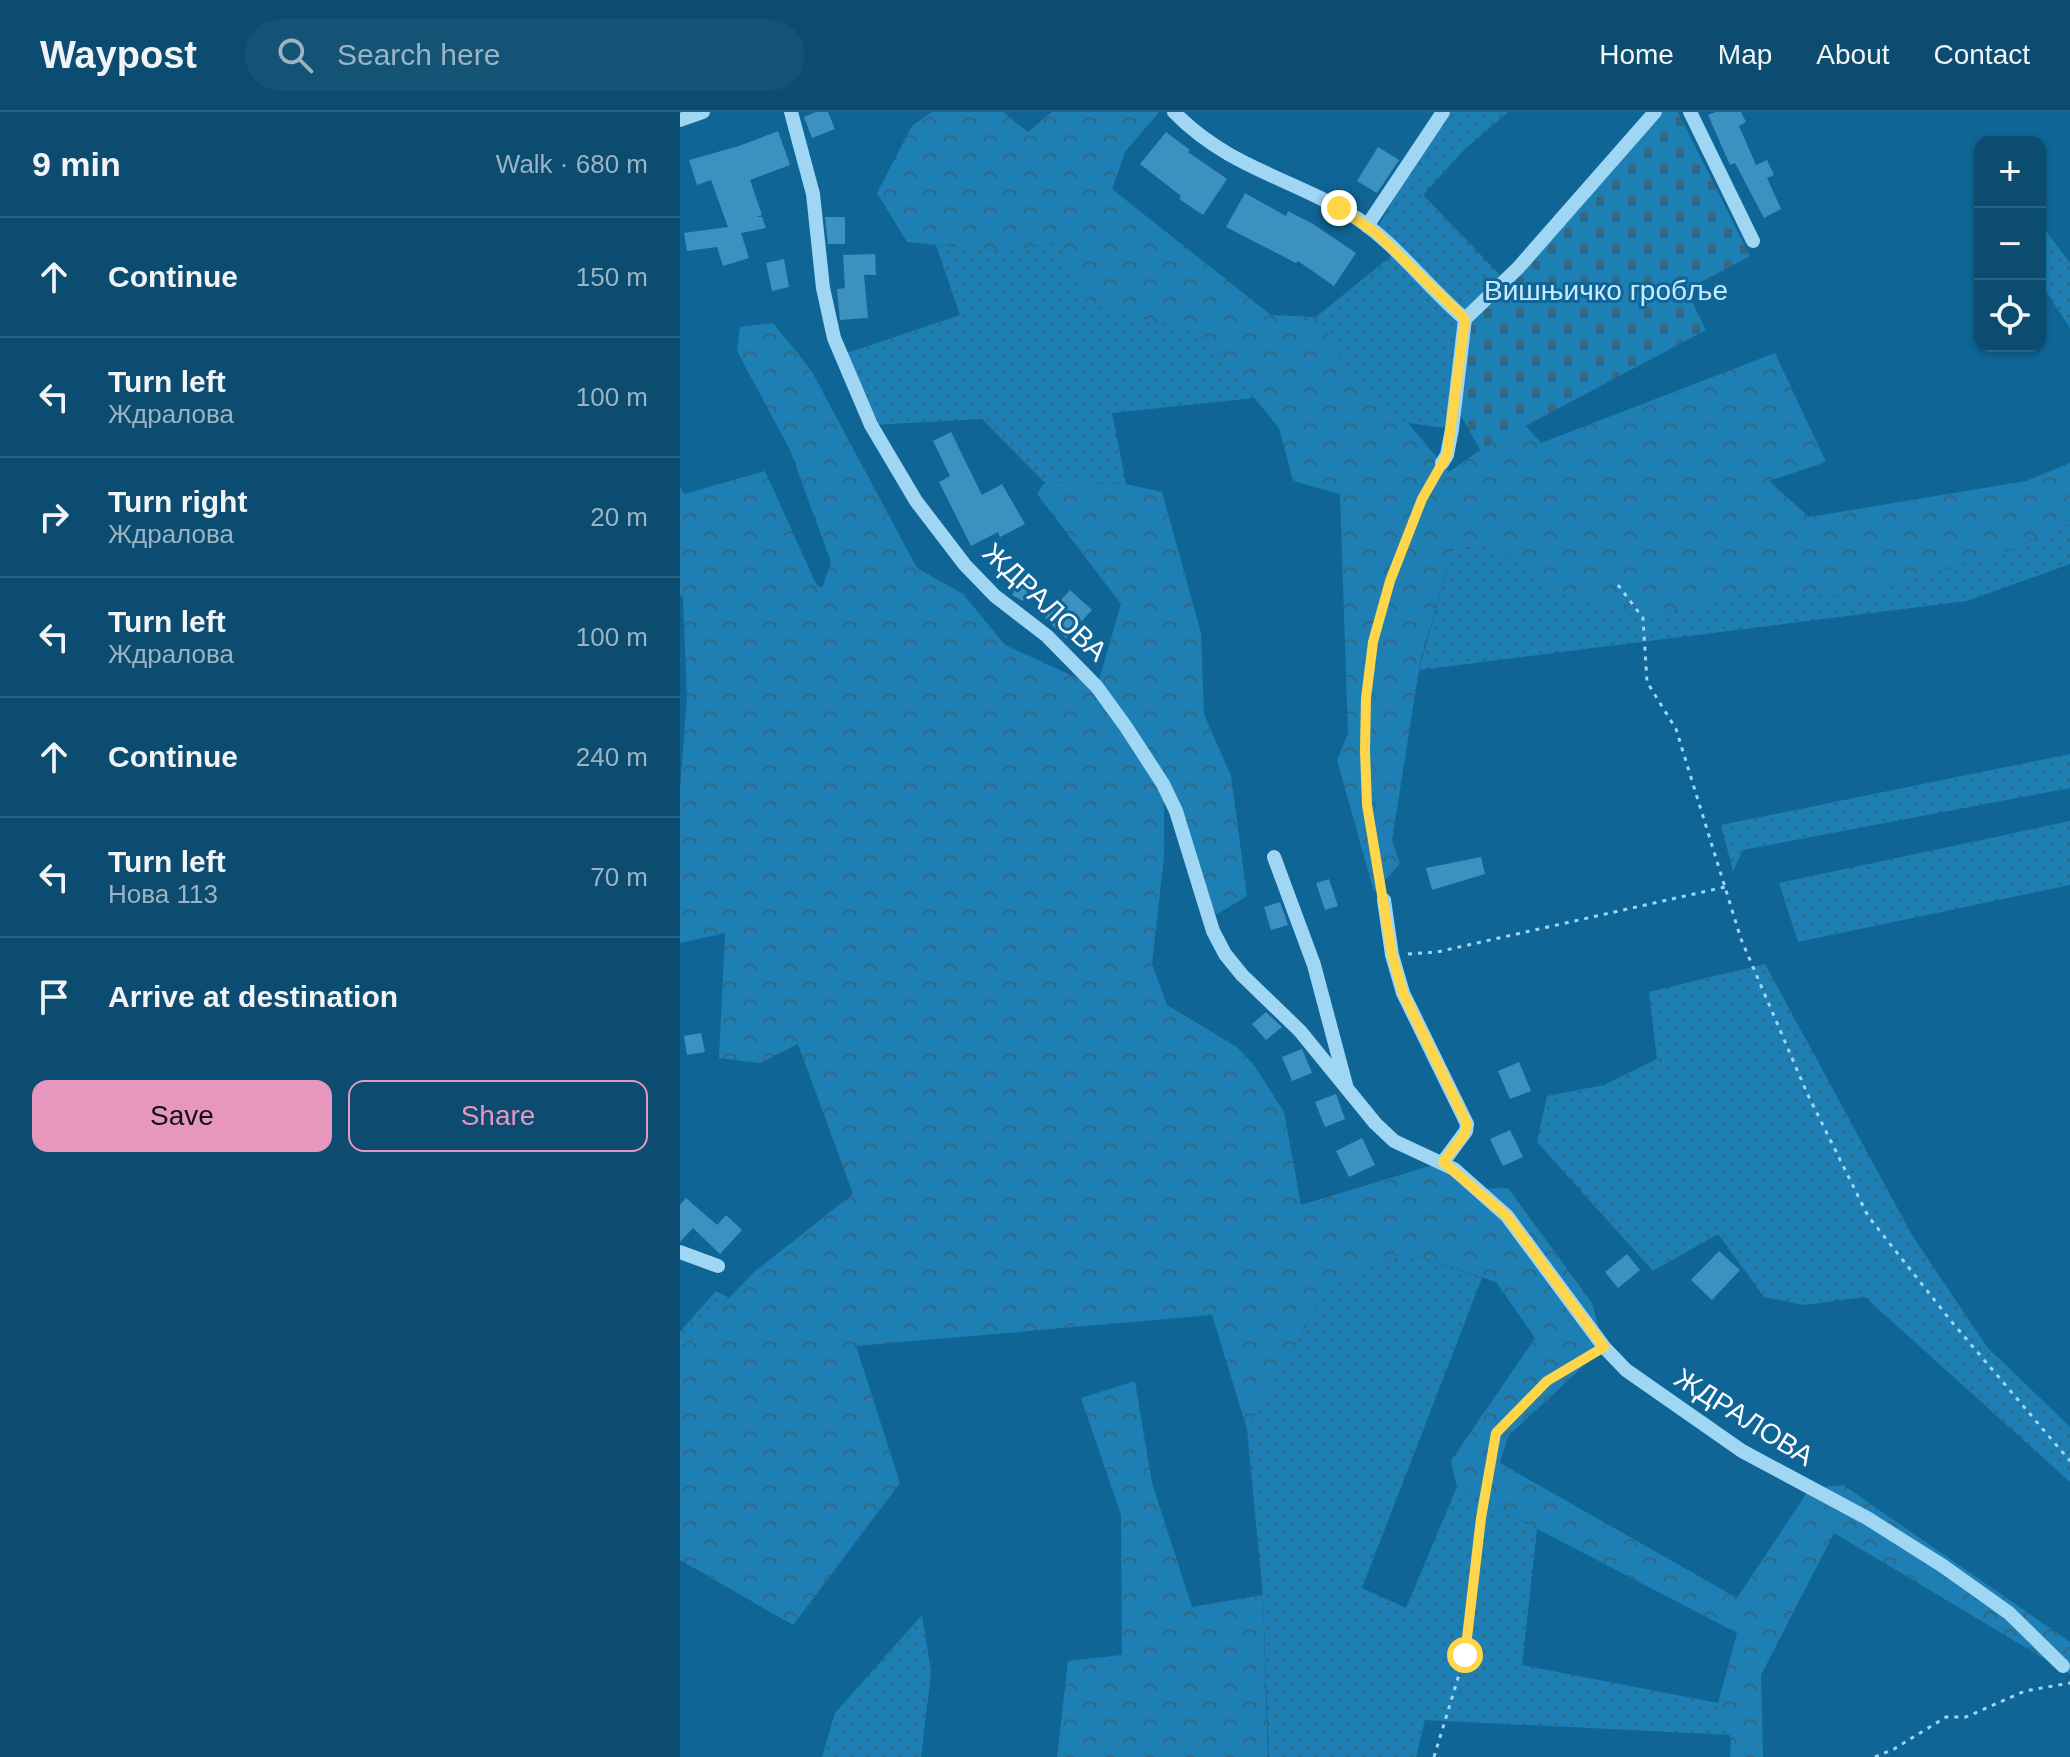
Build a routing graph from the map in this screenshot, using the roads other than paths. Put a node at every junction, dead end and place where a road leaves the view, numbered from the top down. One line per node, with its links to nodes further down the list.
1 (701, 112): 7 (street)
2 (791, 112): 14 (street, ЖДРАЛОВА)
3 (1174, 112): 8 (street)
4 (1443, 112): 8 (street)
5 (1655, 112): 10 (street)
6 (1690, 112): 9 (street)
7 (680, 120)
8 (1367, 226): 10 (street)
9 (1753, 241)
10 (1465, 319): 11 (street)
11 (1442, 463)
12 (1274, 857): 14 (street, ЖДРАЛОВА)
13 (1384, 900): 15 (street)
14 (1347, 1089): 15 (street, ЖДРАЛОВА)
15 (1443, 1162): 18 (street, ЖДРАЛОВА)
16 (680, 1252): 17 (street)
17 (718, 1266)
18 (2063, 1666)

